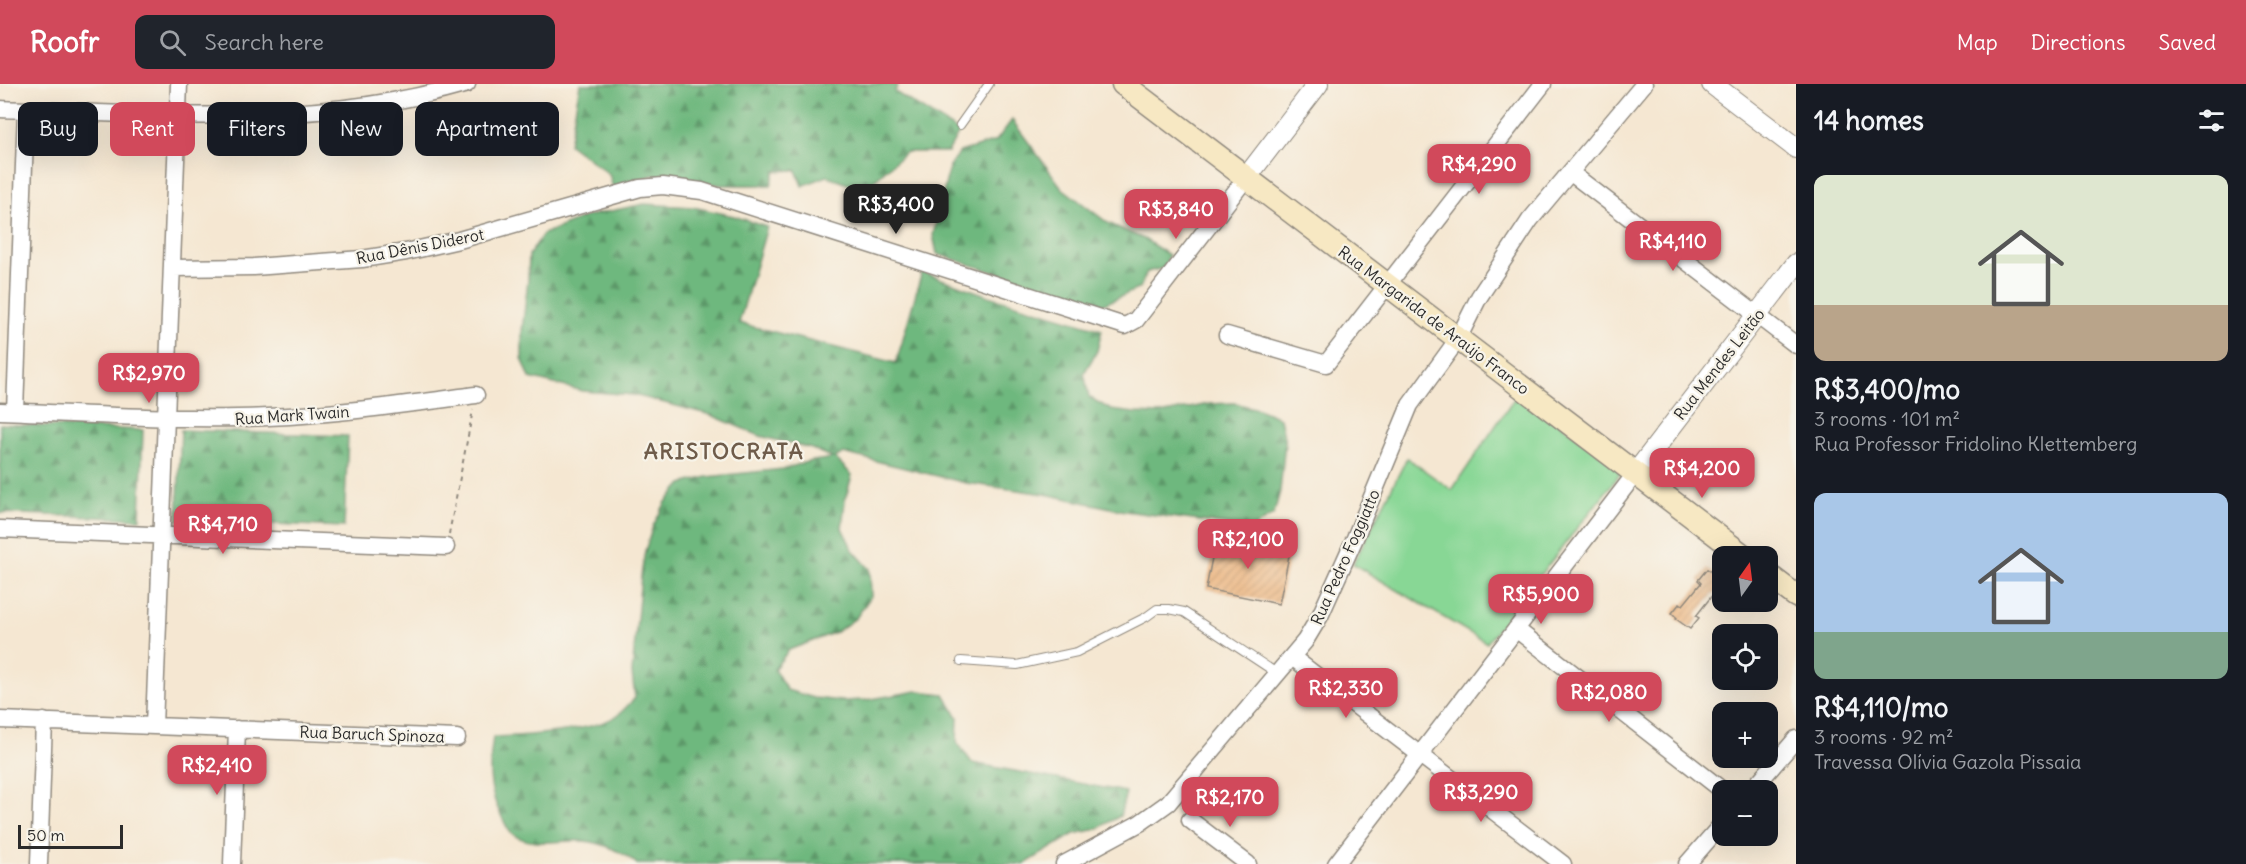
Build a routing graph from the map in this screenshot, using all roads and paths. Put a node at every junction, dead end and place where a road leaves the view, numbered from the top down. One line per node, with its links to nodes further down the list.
1 (179, 84): 9 (street)
2 (467, 84): 12 (street)
3 (989, 84): 13 (lane)
4 (1123, 84): 18 (main road, Rua Margarida de Araújo Franco)
5 (1318, 84): 18 (street)
6 (1543, 84): 21 (street)
7 (1644, 84): 17 (street, Rua Pedro Foggiatto)
8 (1712, 84): 14 (street)
9 (178, 102)
10 (0, 109): 11 (street)
11 (18, 110)
12 (195, 116)
13 (960, 125)
14 (1796, 148)
15 (24, 156): 27 (street)
16 (176, 156): 20 (street)
17 (1571, 173): 22 (street); 24 (street, Rua Pedro Foggiatto)
18 (1246, 178): 20 (street, Rua Dênis Diderot); 21 (main road, Rua Margarida de Araújo Franco)
19 (1796, 264): 22 (street, Rua Mendes Leitão)
20 (172, 268): 28 (street)
21 (1387, 285): 23 (street); 24 (main road, Rua Margarida de Araújo Franco)
22 (1757, 315): 25 (street); 29 (street, Rua Mendes Leitão)
23 (1227, 335)
24 (1458, 339): 29 (main road, Rua Margarida de Araújo Franco); 37 (street, Rua Pedro Foggiatto)
25 (1796, 345)
26 (476, 395): 28 (street, Rua Mark Twain); 33 (path)
27 (8, 411): 28 (street, Rua Mark Twain)
28 (166, 418): 31 (street)
29 (1635, 474): 32 (main road, Rua Margarida de Araújo Franco); 36 (street, Rua Mendes Leitão)
30 (0, 529): 31 (street)
31 (161, 535): 33 (street); 42 (street)
32 (1731, 546)
33 (446, 547)
34 (1778, 582): 35 (main road)
35 (1796, 596)
36 (1516, 629): 46 (street, Rua Mendes Leitão); 48 (street)
37 (1292, 657): 39 (street, Rua Pedro Foggiatto); 46 (street)
38 (961, 661): 39 (lane)
39 (1278, 674): 53 (street, Rua Pedro Foggiatto)
40 (0, 720): 41 (street, Rua Baruch Spinoza)
41 (44, 721): 42 (street, Rua Baruch Spinoza); 51 (street)
42 (154, 726): 43 (street, Rua Baruch Spinoza)
43 (237, 729): 44 (street, Rua Baruch Spinoza); 52 (street)
44 (457, 738)
45 (1796, 739): 47 (street)
46 (1420, 755): 55 (street, Rua Mendes Leitão); 56 (street)
47 (1761, 780)
48 (1712, 782)
49 (1190, 820): 54 (street)
50 (1712, 835): 57 (street)
51 (39, 864)
52 (232, 864)
53 (1064, 864)
54 (1248, 864)
55 (1336, 864)
56 (1563, 864)
57 (1687, 864)

